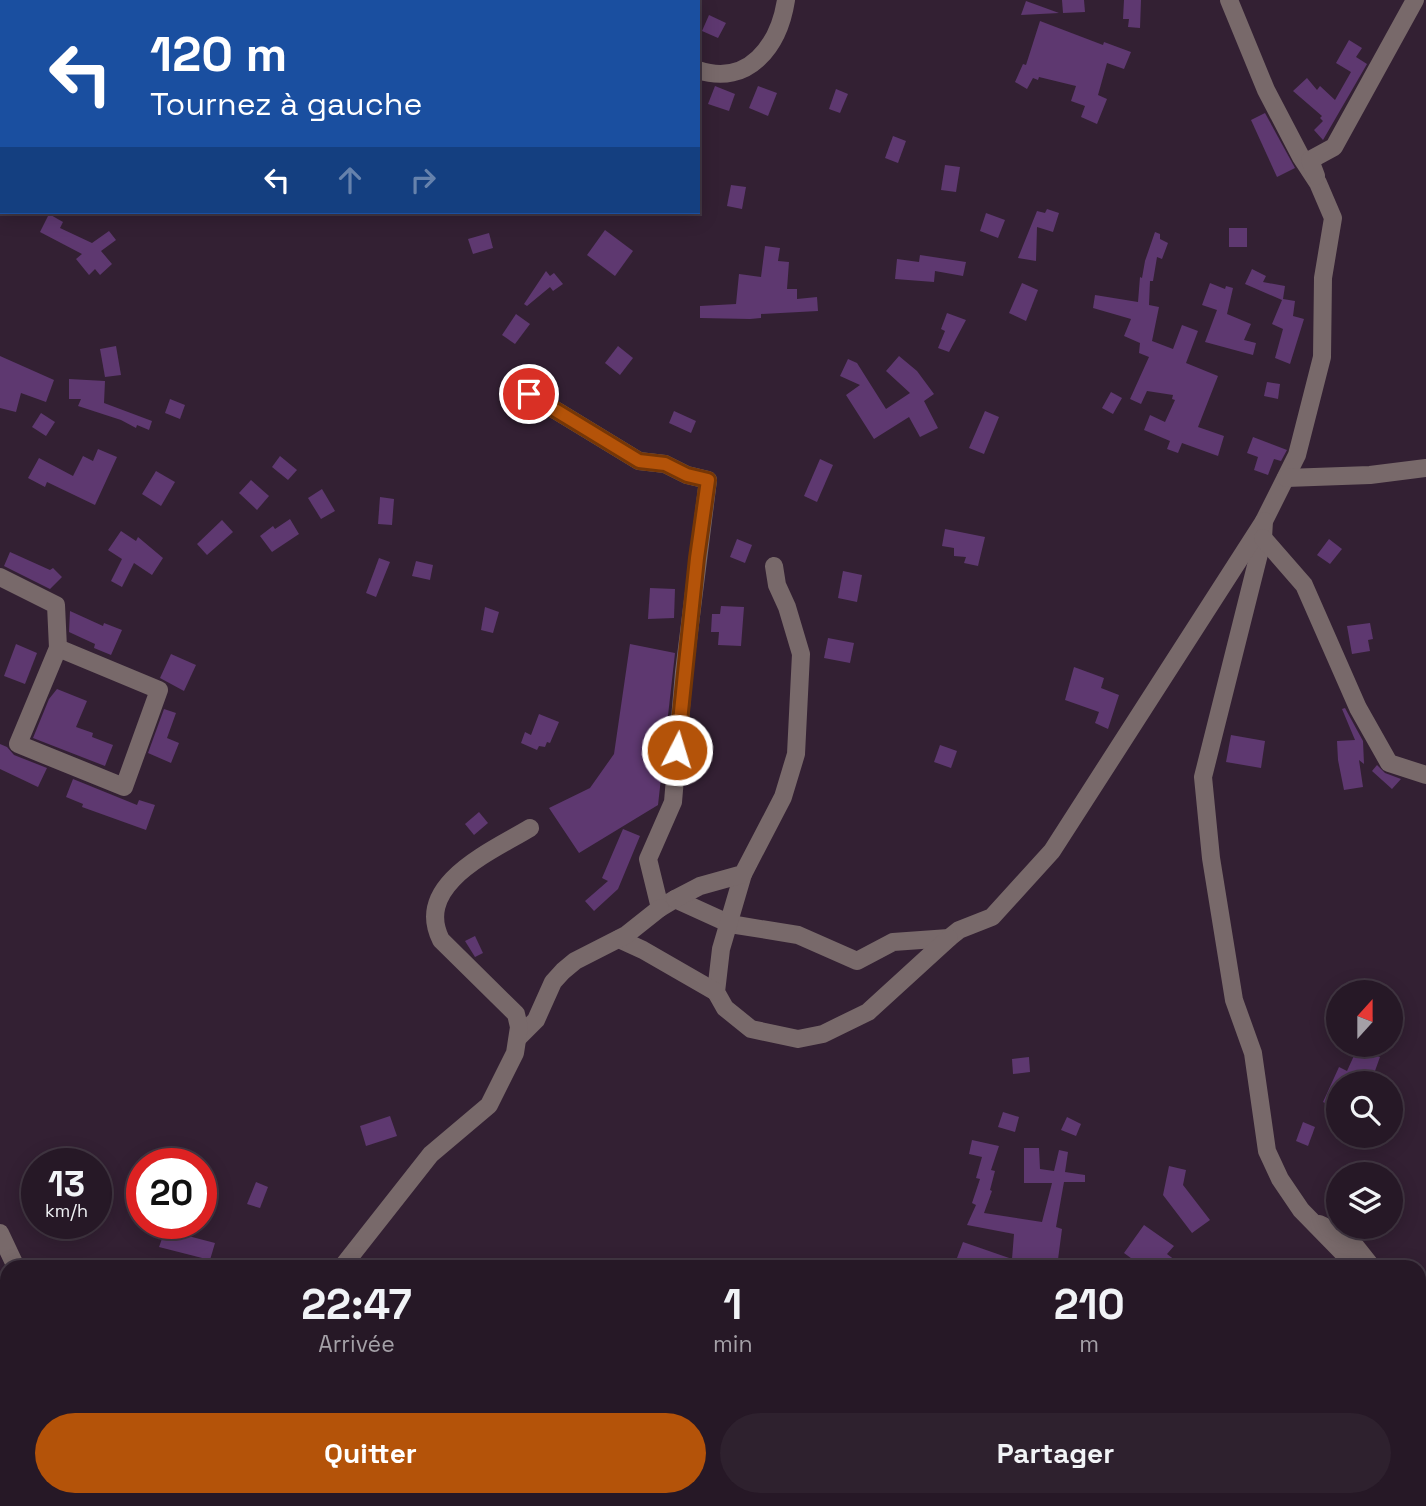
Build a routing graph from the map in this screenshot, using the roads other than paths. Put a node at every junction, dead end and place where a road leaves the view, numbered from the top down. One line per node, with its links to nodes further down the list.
1 (786, 0): 4 (street)
2 (1229, 0): 5 (street)
3 (1415, 0): 5 (street)
4 (700, 71)
5 (1318, 183): 8 (street)
6 (529, 394): 16 (street)
7 (1426, 468): 8 (street)
8 (1286, 478): 9 (street)
9 (1264, 529): 13 (street); 18 (street); 22 (street)
10 (774, 566): 15 (street)
11 (0, 577): 12 (street)
12 (58, 648): 12 (street)
13 (1426, 775)
14 (530, 828): 21 (street)
15 (743, 874): 16 (street); 17 (street)
16 (668, 904): 17 (street); 19 (street)
17 (730, 924): 18 (street); 20 (street)
18 (949, 938): 20 (street)
19 (619, 939): 20 (street); 21 (street)
20 (716, 992)
21 (518, 1038): 25 (street)
22 (1310, 1219): 26 (street); 27 (street)
23 (0, 1233): 24 (street)
24 (12, 1260)
25 (348, 1260)
26 (1346, 1260)
27 (1366, 1260)

